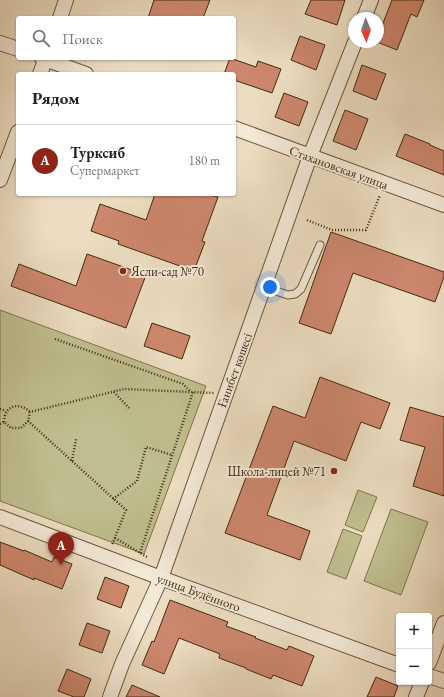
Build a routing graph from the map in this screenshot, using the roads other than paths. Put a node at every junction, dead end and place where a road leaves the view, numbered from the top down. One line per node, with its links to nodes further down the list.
1 (66, 0): 4 (street)
2 (371, 0): 3 (street)
3 (366, 12)
4 (61, 16)
5 (0, 43): 7 (street)
6 (353, 48): 14 (street, Ғанибет көшесі)
7 (16, 49)
8 (44, 60): 10 (street)
9 (49, 60): 11 (street)
10 (40, 72)
11 (81, 72)
12 (236, 129): 14 (street, Стахановская улица)
13 (16, 137): 15 (street)
14 (310, 156): 16 (street, Стахановская улица); 18 (street, Ғанибет көшесі)
15 (0, 180)
16 (444, 205)
17 (320, 246): 18 (lane)
18 (264, 287): 20 (street, Ғанибет көшесі)
19 (0, 517): 20 (street, улица Будённого)
20 (163, 573): 23 (street, улица Будённого); 27 (street, Ғанибет көшесі)
21 (444, 623): 22 (street)
22 (432, 655)
23 (396, 664)
24 (432, 677): 25 (street)
25 (444, 681)
26 (421, 685): 28 (street)
27 (110, 697)
28 (416, 697)

